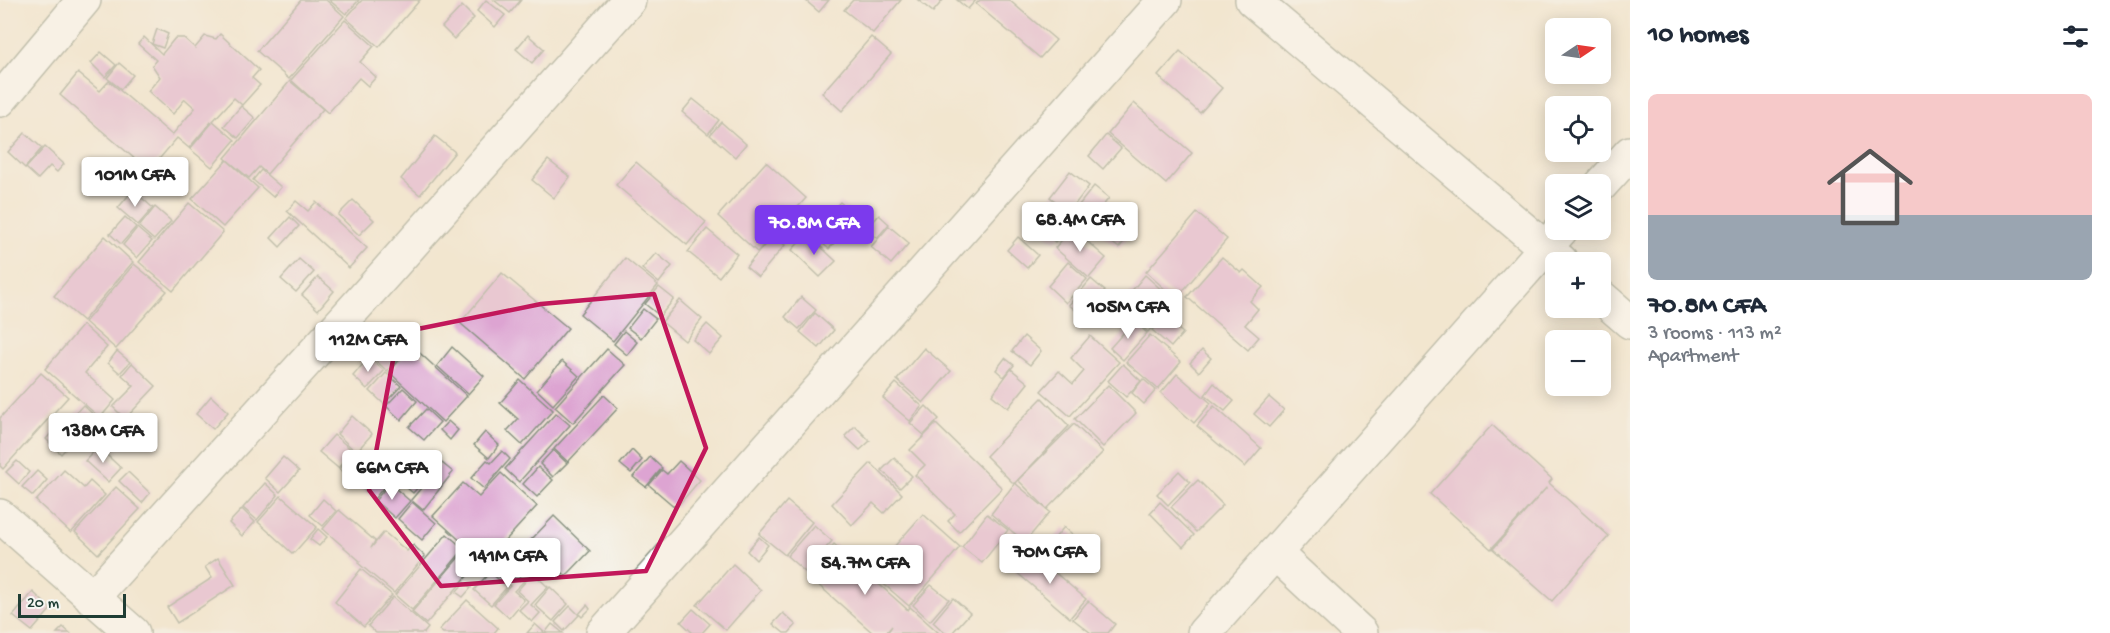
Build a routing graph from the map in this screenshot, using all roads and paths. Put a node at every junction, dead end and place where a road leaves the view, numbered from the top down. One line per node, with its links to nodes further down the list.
1 (84, 0): 5 (street)
2 (629, 0): 13 (street)
3 (1165, 0): 15 (street)
4 (1252, 0): 8 (street)
5 (0, 100)
6 (1630, 153): 7 (street)
7 (1611, 174)
8 (1556, 246): 12 (street)
9 (1611, 306): 10 (street)
10 (1630, 322)
11 (0, 516): 13 (street)
12 (1275, 553): 16 (street); 17 (street)
13 (92, 598): 14 (street)
14 (133, 633)
15 (603, 633)
16 (1204, 633)
17 (1361, 633)

